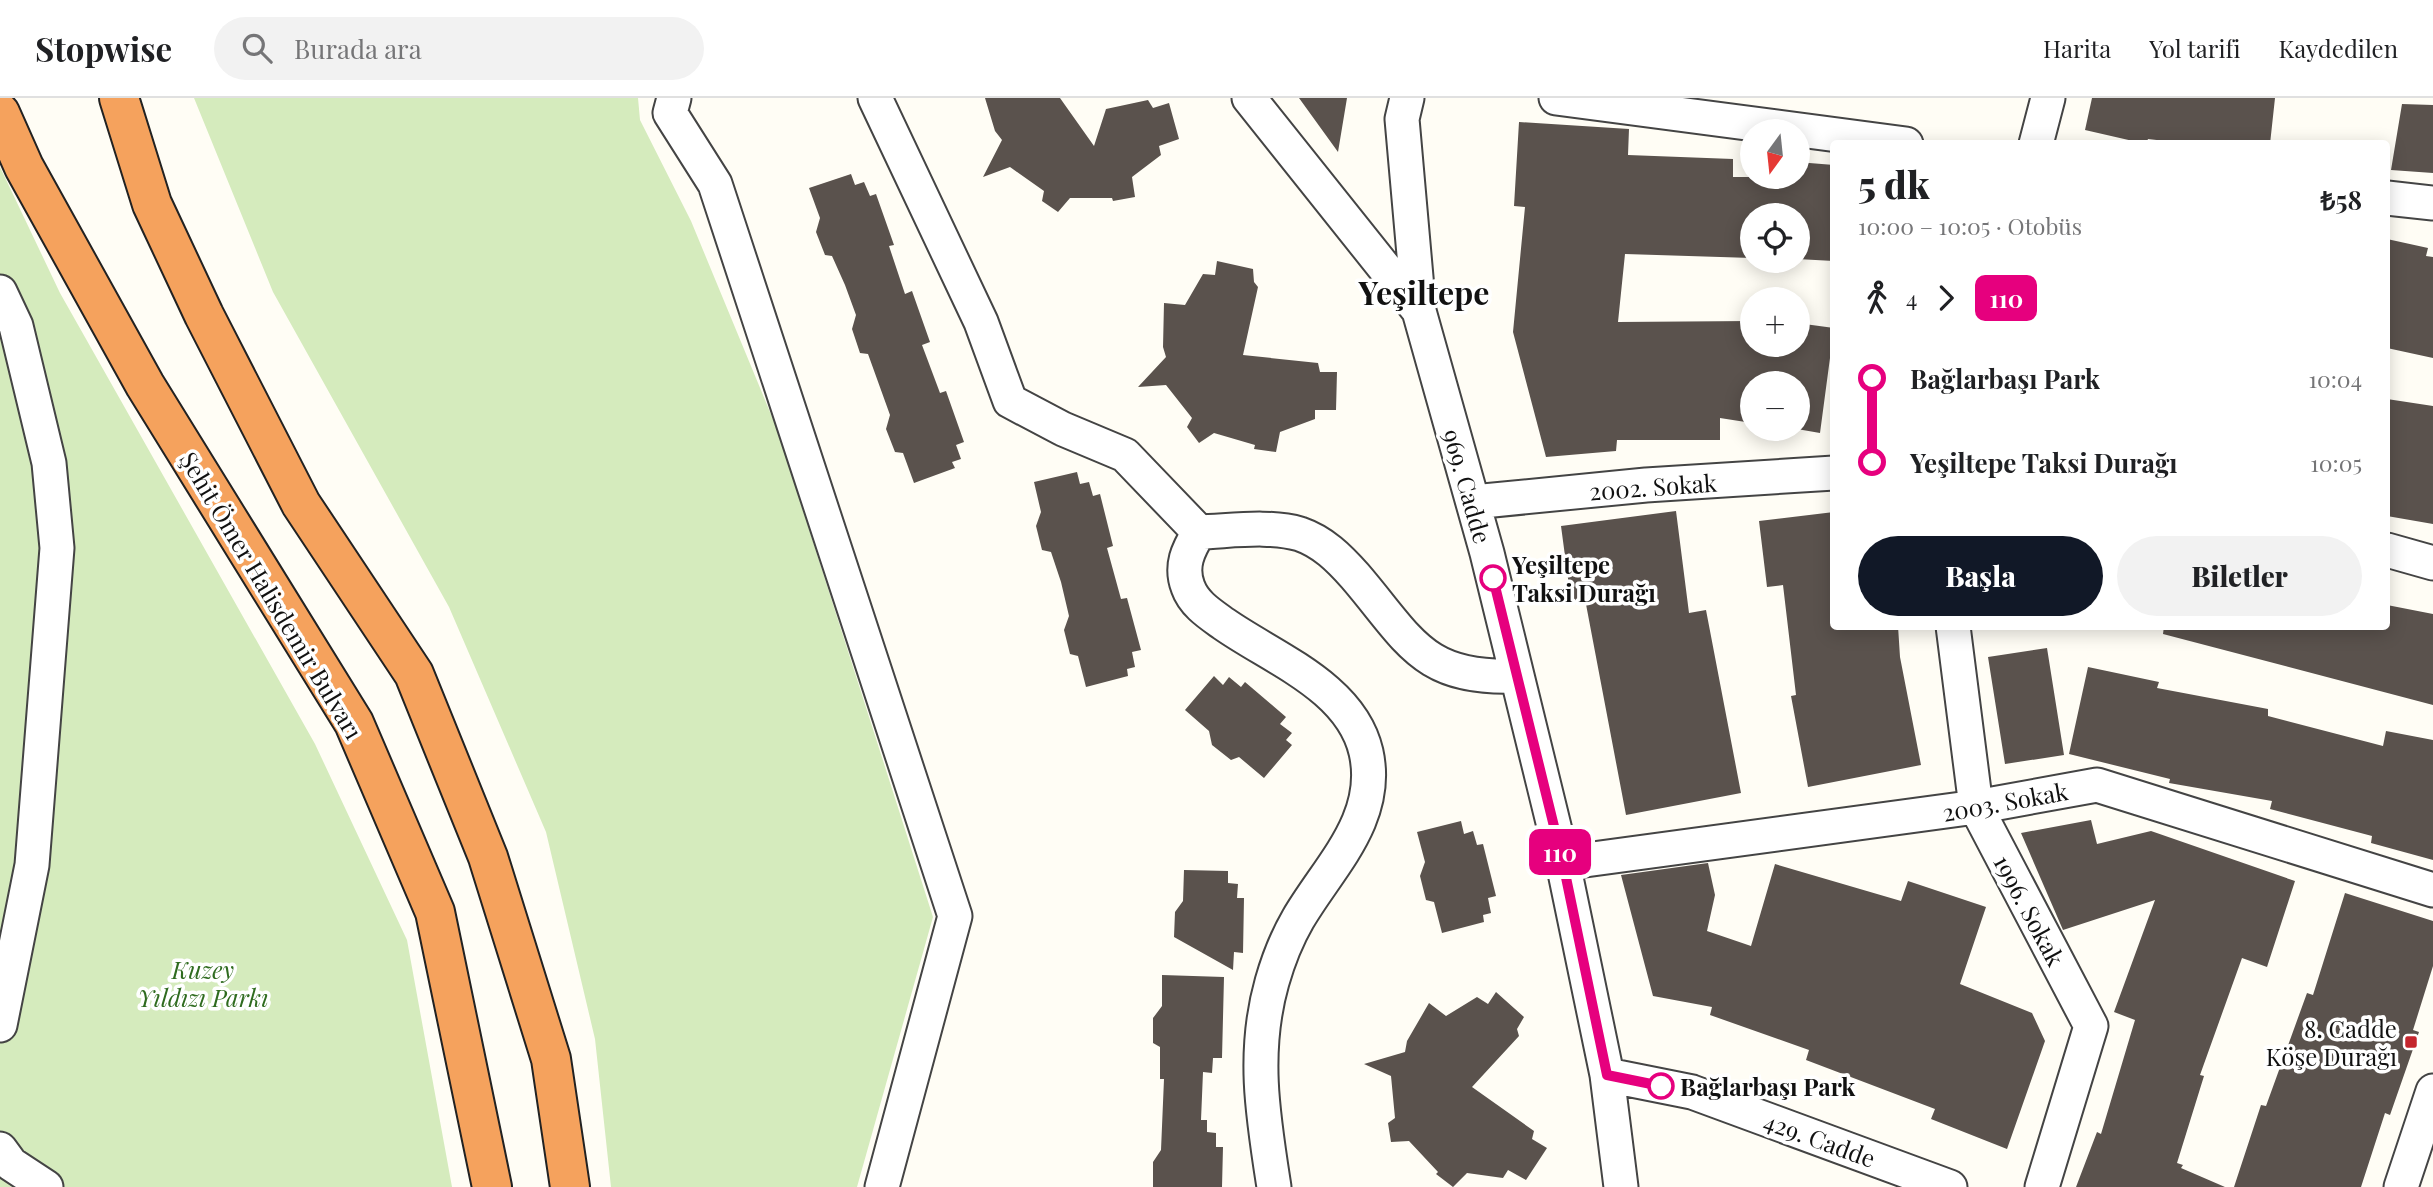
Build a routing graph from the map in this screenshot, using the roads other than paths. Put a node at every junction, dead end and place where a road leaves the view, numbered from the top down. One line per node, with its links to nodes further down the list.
1 (119, 98): 32 (highway)
2 (674, 98): 33 (street)
3 (875, 98): 17 (street)
4 (1250, 98): 14 (street)
5 (1407, 98): 14 (street, 969. Cadde)
6 (1556, 98): 9 (street)
7 (2048, 98): 10 (street)
8 (0, 113): 31 (highway, Şehit Ömer Halisdemir Bulvarı)
9 (1876, 140)
10 (2037, 140)
11 (2390, 198): 12 (street)
12 (2433, 203)
13 (0, 292): 25 (street)
14 (1419, 311): 16 (street, 969. Cadde)
15 (1830, 473): 16 (street, 2002. Sokak)
16 (1473, 502): 21 (street, 969. Cadde)
17 (1199, 532): 21 (street); 34 (street)
18 (2390, 551): 19 (street)
19 (2433, 563)
20 (1954, 630): 22 (street, 1996. Sokak)
21 (1517, 676): 23 (street, 969. Cadde)
22 (1976, 807): 23 (street, 2003. Sokak); 24 (street, 2003. Sokak); 37 (street, 1996. Sokak)
23 (1563, 863): 27 (street, 969. Cadde)
24 (2433, 890)
25 (6, 976): 26 (street)
26 (0, 1025)
27 (1607, 1075): 35 (street, 969. Cadde); 36 (street, 429. Cadde)
28 (2433, 1091): 38 (street)
29 (0, 1149): 30 (street)
30 (46, 1187)
31 (492, 1187)
32 (570, 1187)
33 (882, 1187)
34 (1274, 1187)
35 (1621, 1187)
36 (1950, 1187)
37 (2042, 1187)
38 (2402, 1187)

